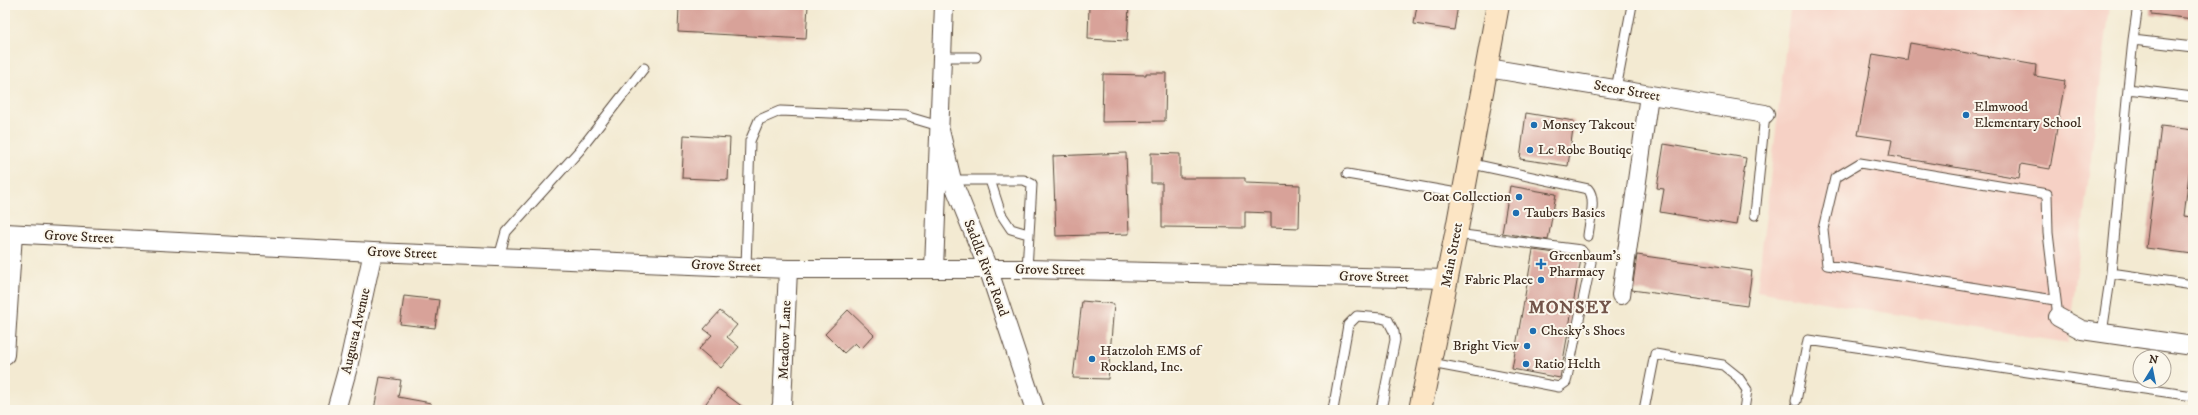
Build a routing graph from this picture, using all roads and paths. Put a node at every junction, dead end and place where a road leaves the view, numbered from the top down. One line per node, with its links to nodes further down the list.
1 (944, 5): 7 (street, Saddle River Road)
2 (1498, 5): 10 (main road, Main Street)
3 (1632, 5): 11 (lane)
4 (2138, 5): 5 (lane)
5 (2133, 40): 6 (lane); 12 (lane)
6 (2190, 47)
7 (942, 57): 8 (lane); 16 (street, Saddle River Road)
8 (976, 57)
9 (644, 68): 28 (lane)
10 (1488, 68): 11 (street, Secor Street); 17 (main road, Main Street)
11 (1616, 89): 13 (street, Secor Street)
12 (2128, 89): 14 (lane); 34 (lane)
13 (1649, 95): 15 (street, Secor Street); 37 (street)
14 (2193, 97)
15 (1765, 114): 22 (lane)
16 (939, 126): 19 (street, Saddle River Road); 29 (lane); 31 (street, Saddle River Road)
17 (1468, 163): 21 (main road, Main Street); 26 (lane)
18 (1347, 174): 21 (lane)
19 (952, 180): 20 (lane); 33 (street, Saddle River Road)
20 (990, 180): 24 (lane); 24 (lane)
21 (1463, 194): 25 (main road, Main Street)
22 (1755, 215)
23 (9, 234): 27 (street, Grove Street); 42 (street)
24 (1028, 234): 32 (lane)
25 (1456, 234): 35 (main road, Main Street); 43 (lane)
26 (1588, 236)
27 (373, 252): 28 (street, Grove Street); 46 (street, Augusta Avenue)
28 (499, 257): 29 (street, Grove Street)
29 (746, 267): 30 (street, Grove Street)
30 (788, 269): 31 (street, Grove Street); 47 (street, Meadow Lane)
31 (934, 269): 33 (street, Grove Street)
32 (1027, 269): 33 (street, Grove Street); 35 (street, Grove Street)
33 (989, 271): 48 (street, Saddle River Road)
34 (2111, 273): 36 (lane); 40 (lane)
35 (1447, 279): 43 (main road, Main Street)
36 (2193, 285)
37 (1621, 295)
38 (2055, 300): 38 (lane); 39 (lane)
39 (2058, 318): 40 (street)
40 (2102, 333): 41 (street)
41 (2193, 346)
42 (5, 355)
43 (1431, 363): 51 (main road, Main Street)
44 (2193, 396): 45 (lane)
45 (1796, 401)
46 (336, 410)
47 (780, 410)
48 (1036, 410)
49 (1333, 410): 50 (lane)
50 (1381, 410)
51 (1420, 410)
52 (1644, 410): 53 (lane)
53 (1744, 410)

